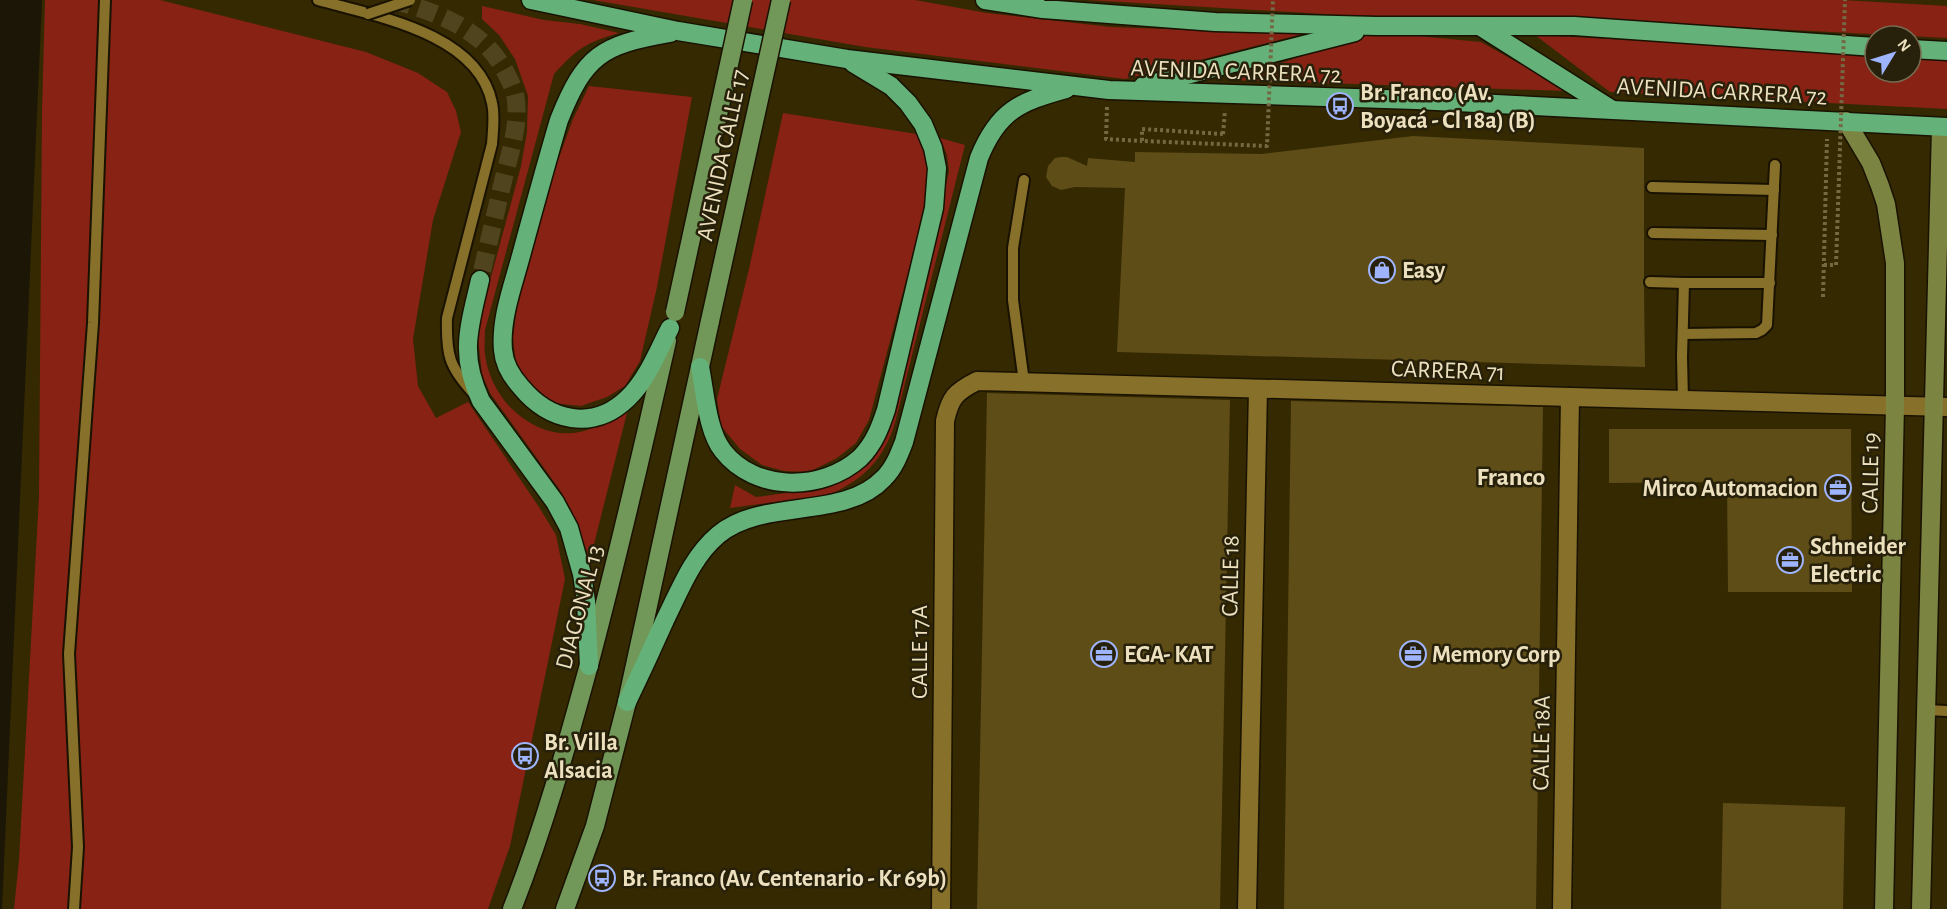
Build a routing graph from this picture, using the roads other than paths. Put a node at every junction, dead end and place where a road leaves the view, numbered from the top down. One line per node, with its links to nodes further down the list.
1 (105, 0): 47 (lane)
2 (318, 0): 8 (lane)
3 (410, 0): 8 (lane, bridge)
4 (531, 0): 11 (highway, AVENIDA CARRERA 72)
5 (743, 0): 31 (main road, AVENIDA CALLE 17, bridge)
6 (781, 0): 34 (main road, AVENIDA CALLE 17, bridge)
7 (985, 0): 9 (highway, AVENIDA CARRERA 72)
8 (368, 14): 40 (lane)
9 (1376, 26): 10 (highway, AVENIDA CARRERA 72); 17 (highway)
10 (1480, 27): 12 (highway, AVENIDA CARRERA 72); 18 (highway)
11 (678, 31): 15 (highway, AVENIDA CARRERA 72); 31 (highway)
12 (1863, 45)
13 (1923, 50): 14 (highway)
14 (1947, 51)
15 (847, 59): 16 (highway, AVENIDA CARRERA 72); 34 (highway)
16 (1074, 87): 17 (highway, AVENIDA CARRERA 72); 44 (highway)
17 (1116, 91): 18 (highway, AVENIDA CARRERA 72)
18 (1612, 110): 19 (highway, AVENIDA CARRERA 72)
19 (1837, 121): 20 (highway, AVENIDA CARRERA 72); 41 (street, CALLE 19)
20 (1944, 127): 33 (street)
21 (1775, 165): 24 (lane)
22 (1024, 180): 35 (lane)
23 (1652, 187): 24 (lane)
24 (1774, 190): 26 (lane)
25 (1653, 233): 26 (lane)
26 (1772, 235): 30 (lane)
27 (480, 279): 40 (highway)
28 (1650, 282): 29 (lane)
29 (1684, 283): 30 (lane); 32 (lane)
30 (1770, 283): 32 (lane)
31 (672, 320): 43 (main road, DIAGONAL 13)
32 (1683, 334): 39 (lane)
33 (1941, 338): 42 (street)
34 (700, 366): 44 (main road)
35 (1024, 382): 36 (street, CARRERA 71); 37 (street, CARRERA 71)
36 (1258, 389): 38 (street, CARRERA 71); 51 (street, CALLE 18)
37 (953, 397): 50 (street, CALLE 17A)
38 (1570, 397): 39 (street, CARRERA 71); 52 (street, CALLE 18A)
39 (1683, 400): 41 (street, CARRERA 71)
40 (481, 401): 43 (highway)
41 (1895, 405): 42 (street, CARRERA 71); 53 (street, CALLE 19)
42 (1940, 407): 45 (street)
43 (588, 666): 48 (main road, DIAGONAL 13)
44 (627, 702): 49 (main road)
45 (1926, 710): 46 (lane); 54 (street)
46 (1947, 711)
47 (74, 909)
48 (512, 909)
49 (565, 909)
50 (941, 909)
51 (1247, 909)
52 (1562, 909)
53 (1884, 909)
54 (1921, 909)

